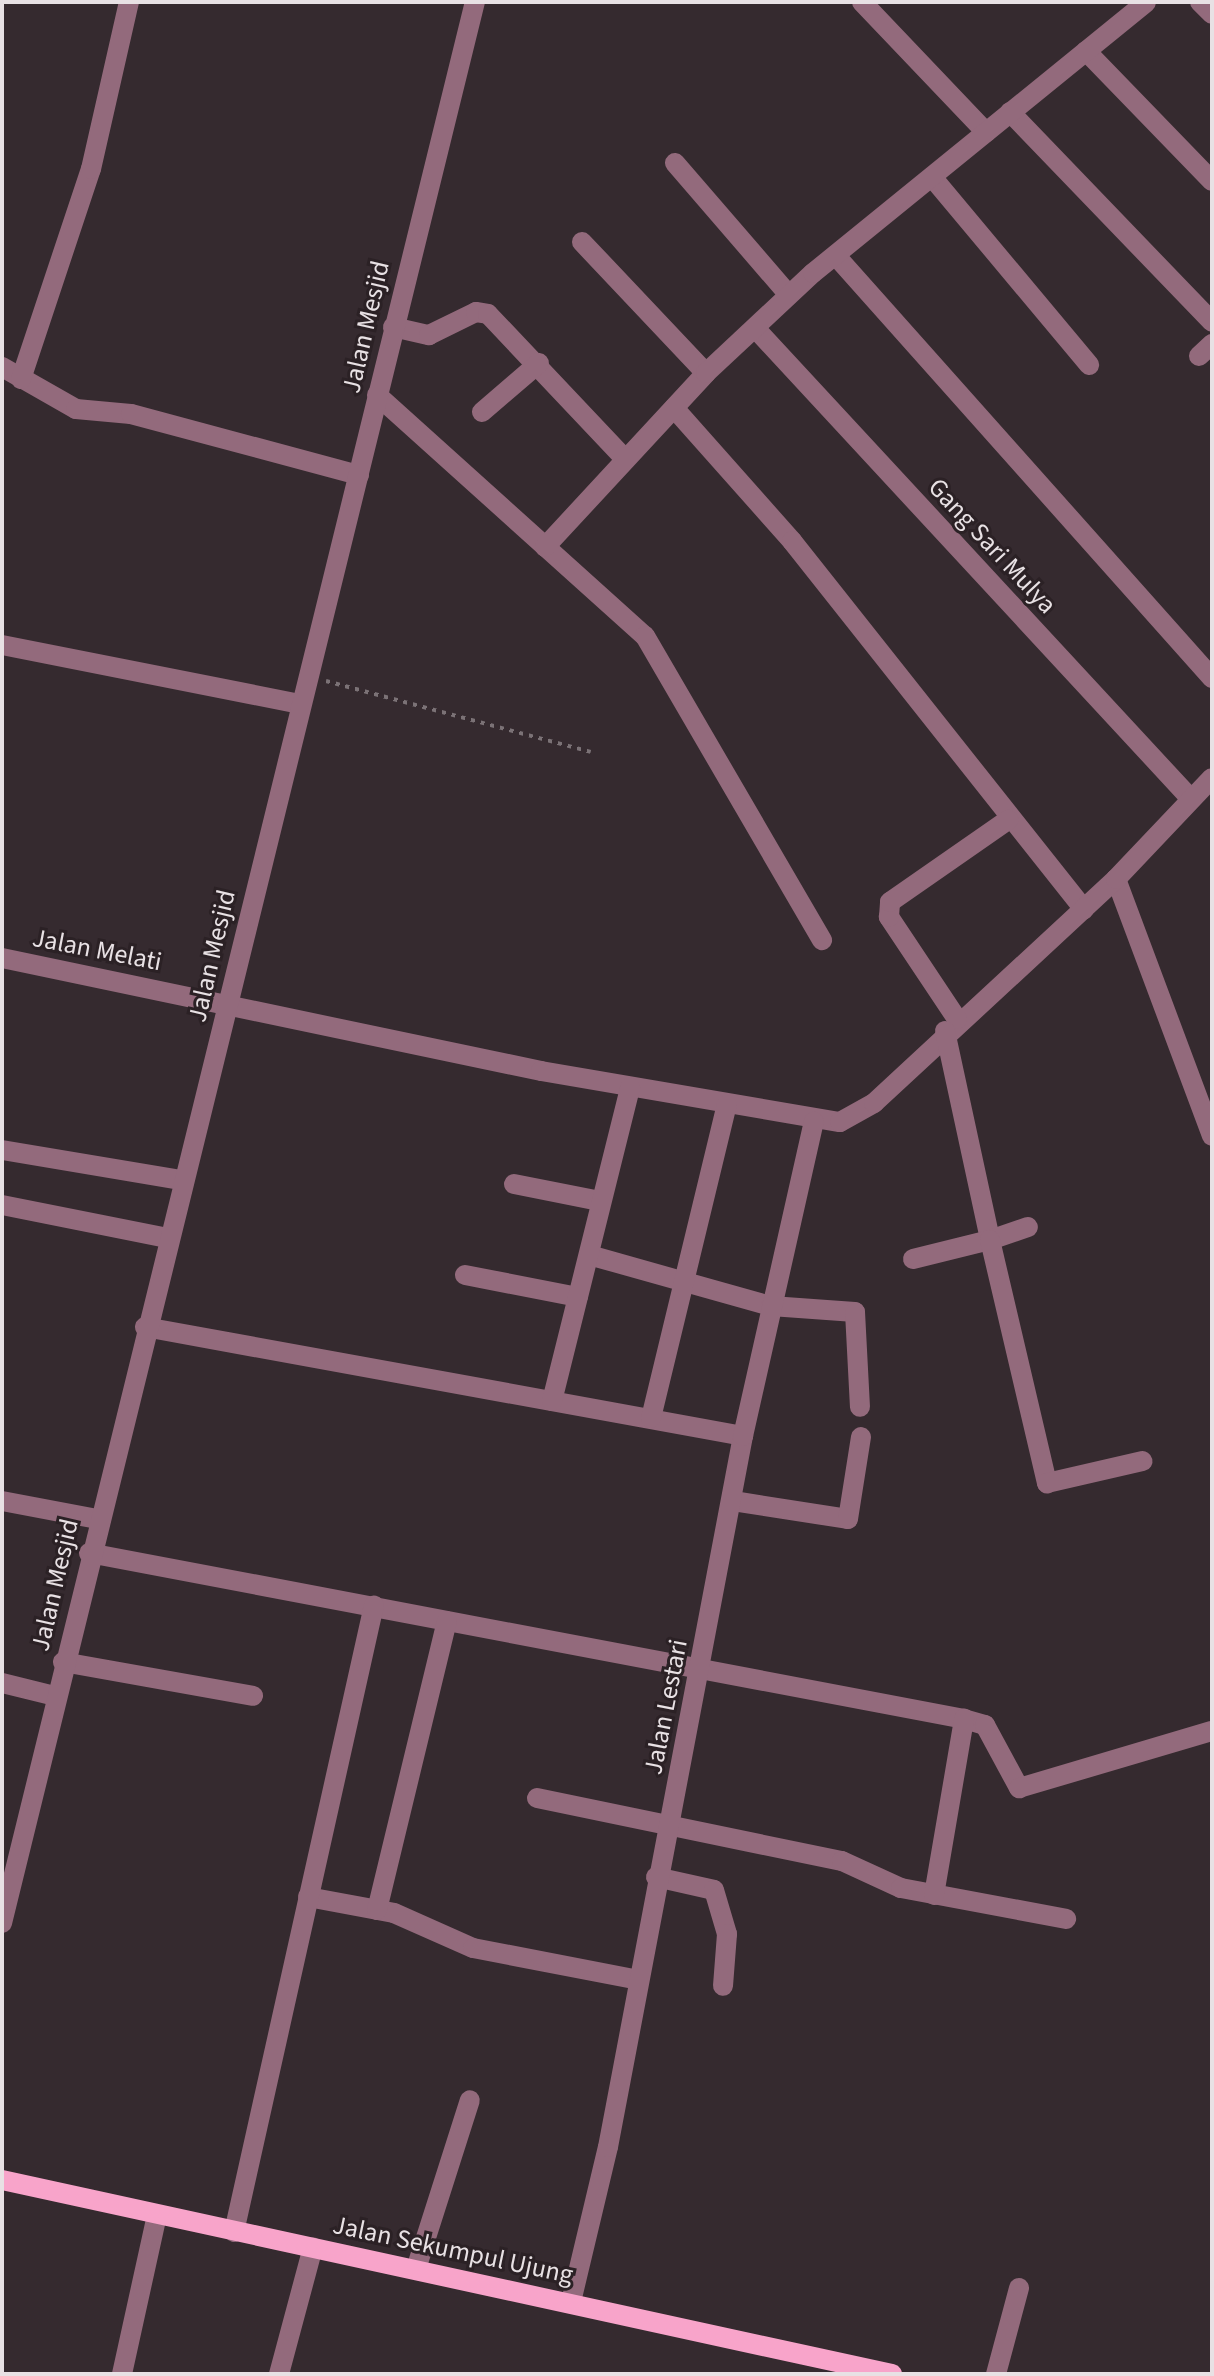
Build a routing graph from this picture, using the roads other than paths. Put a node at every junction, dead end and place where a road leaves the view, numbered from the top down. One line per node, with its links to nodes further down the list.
1 (129, 2): 21 (street)
2 (475, 2): 15 (street, Jalan Mesjid)
3 (862, 2): 7 (street)
4 (1146, 2): 5 (street)
5 (1086, 51): 6 (street); 10 (street)
6 (1010, 112): 7 (street); 14 (street)
7 (986, 132): 9 (street)
8 (675, 163): 13 (street)
9 (932, 177): 12 (street); 18 (street)
10 (1212, 181)
11 (582, 242): 20 (street)
12 (837, 257): 13 (street); 29 (street)
13 (789, 295): 16 (street)
14 (1212, 322)
15 (393, 327): 17 (street); 22 (street, Jalan Mesjid)
16 (755, 328): 20 (street); 32 (street, Gang Sari Mulya)
17 (539, 363): 24 (street); 25 (street)
18 (1089, 365)
19 (2, 367): 21 (street)
20 (706, 373): 23 (street)
21 (21, 379): 26 (street)
22 (377, 395): 26 (street, Jalan Mesjid); 27 (street)
23 (674, 408): 25 (street); 33 (street)
24 (482, 412)
25 (625, 459): 27 (street)
26 (359, 475): 30 (street, Jalan Mesjid)
27 (545, 547): 36 (street)
28 (2, 645): 30 (street)
29 (1212, 678)
30 (301, 704): 38 (street, Jalan Mesjid)
31 (1212, 778): 32 (street)
32 (1191, 799): 34 (street)
33 (1008, 820): 35 (street); 39 (street)
34 (1116, 879): 35 (street); 43 (street)
35 (1084, 909): 39 (street)
36 (822, 940)
37 (2, 958): 38 (street, Jalan Melati)
38 (229, 1002): 40 (street, Jalan Melati); 45 (street, Jalan Mesjid)
39 (951, 1025): 42 (street); 51 (street)
40 (630, 1088): 41 (street, Jalan Melati); 47 (street)
41 (727, 1105): 42 (street, Jalan Melati); 55 (street)
42 (814, 1122): 57 (street, Jalan Lestari)
43 (1212, 1136)
44 (2, 1150): 45 (street)
45 (182, 1180): 50 (street, Jalan Mesjid)
46 (514, 1184): 47 (street)
47 (600, 1201): 52 (street)
48 (2, 1205): 50 (street)
49 (1028, 1227): 51 (street)
50 (167, 1238): 58 (street, Jalan Mesjid)
51 (990, 1240): 53 (street); 64 (street)
52 (589, 1255): 55 (street); 56 (street)
53 (913, 1259)
54 (465, 1275): 56 (street)
55 (685, 1279): 57 (street); 61 (street)
56 (578, 1297): 59 (street)
57 (771, 1306): 60 (street); 62 (street, Jalan Lestari)
58 (145, 1327): 59 (street); 67 (street, Jalan Mesjid)
59 (552, 1401): 61 (street)
60 (860, 1407)
61 (651, 1418): 62 (street)
62 (743, 1436): 66 (street, Jalan Lestari)
63 (861, 1437): 66 (street)
64 (1143, 1461)
65 (2, 1501): 67 (street)
66 (733, 1501): 72 (street, Jalan Lestari)
67 (97, 1519): 68 (street, Jalan Mesjid)
68 (89, 1553): 69 (street); 71 (street, Jalan Mesjid)
69 (374, 1605): 70 (street); 82 (street)
70 (447, 1621): 72 (street); 83 (street)
71 (63, 1662): 74 (street, Jalan Mesjid); 75 (street)
72 (700, 1673): 76 (street); 79 (street, Jalan Lestari)
73 (2, 1683): 74 (street)
74 (55, 1696): 85 (street, Jalan Mesjid)
75 (253, 1696)
76 (964, 1719): 77 (street); 81 (street)
77 (1212, 1731)
78 (537, 1798): 79 (street)
79 (668, 1828): 80 (street, Jalan Lestari); 81 (street)
80 (656, 1877): 86 (street, Jalan Lestari); 87 (street)
81 (934, 1895): 84 (street)
82 (308, 1897): 83 (street); 91 (street)
83 (377, 1910): 86 (street)
84 (1066, 1919)
85 (2, 1923)
86 (639, 1980): 95 (street, Jalan Lestari)
87 (723, 1986)
88 (470, 2100): 93 (street)
89 (2, 2180): 90 (main road, Jalan Sekumpul Ujung)
90 (157, 2215): 91 (main road, Jalan Sekumpul Ujung); 96 (street)
91 (234, 2232): 92 (main road, Jalan Sekumpul Ujung)
92 (313, 2247): 93 (main road, Jalan Sekumpul Ujung); 97 (street)
93 (416, 2269): 95 (main road, Jalan Sekumpul Ujung)
94 (1019, 2288): 99 (street)
95 (571, 2302): 98 (main road, Jalan Sekumpul Ujung)
96 (122, 2374)
97 (279, 2374)
98 (892, 2374)
99 (996, 2374)

